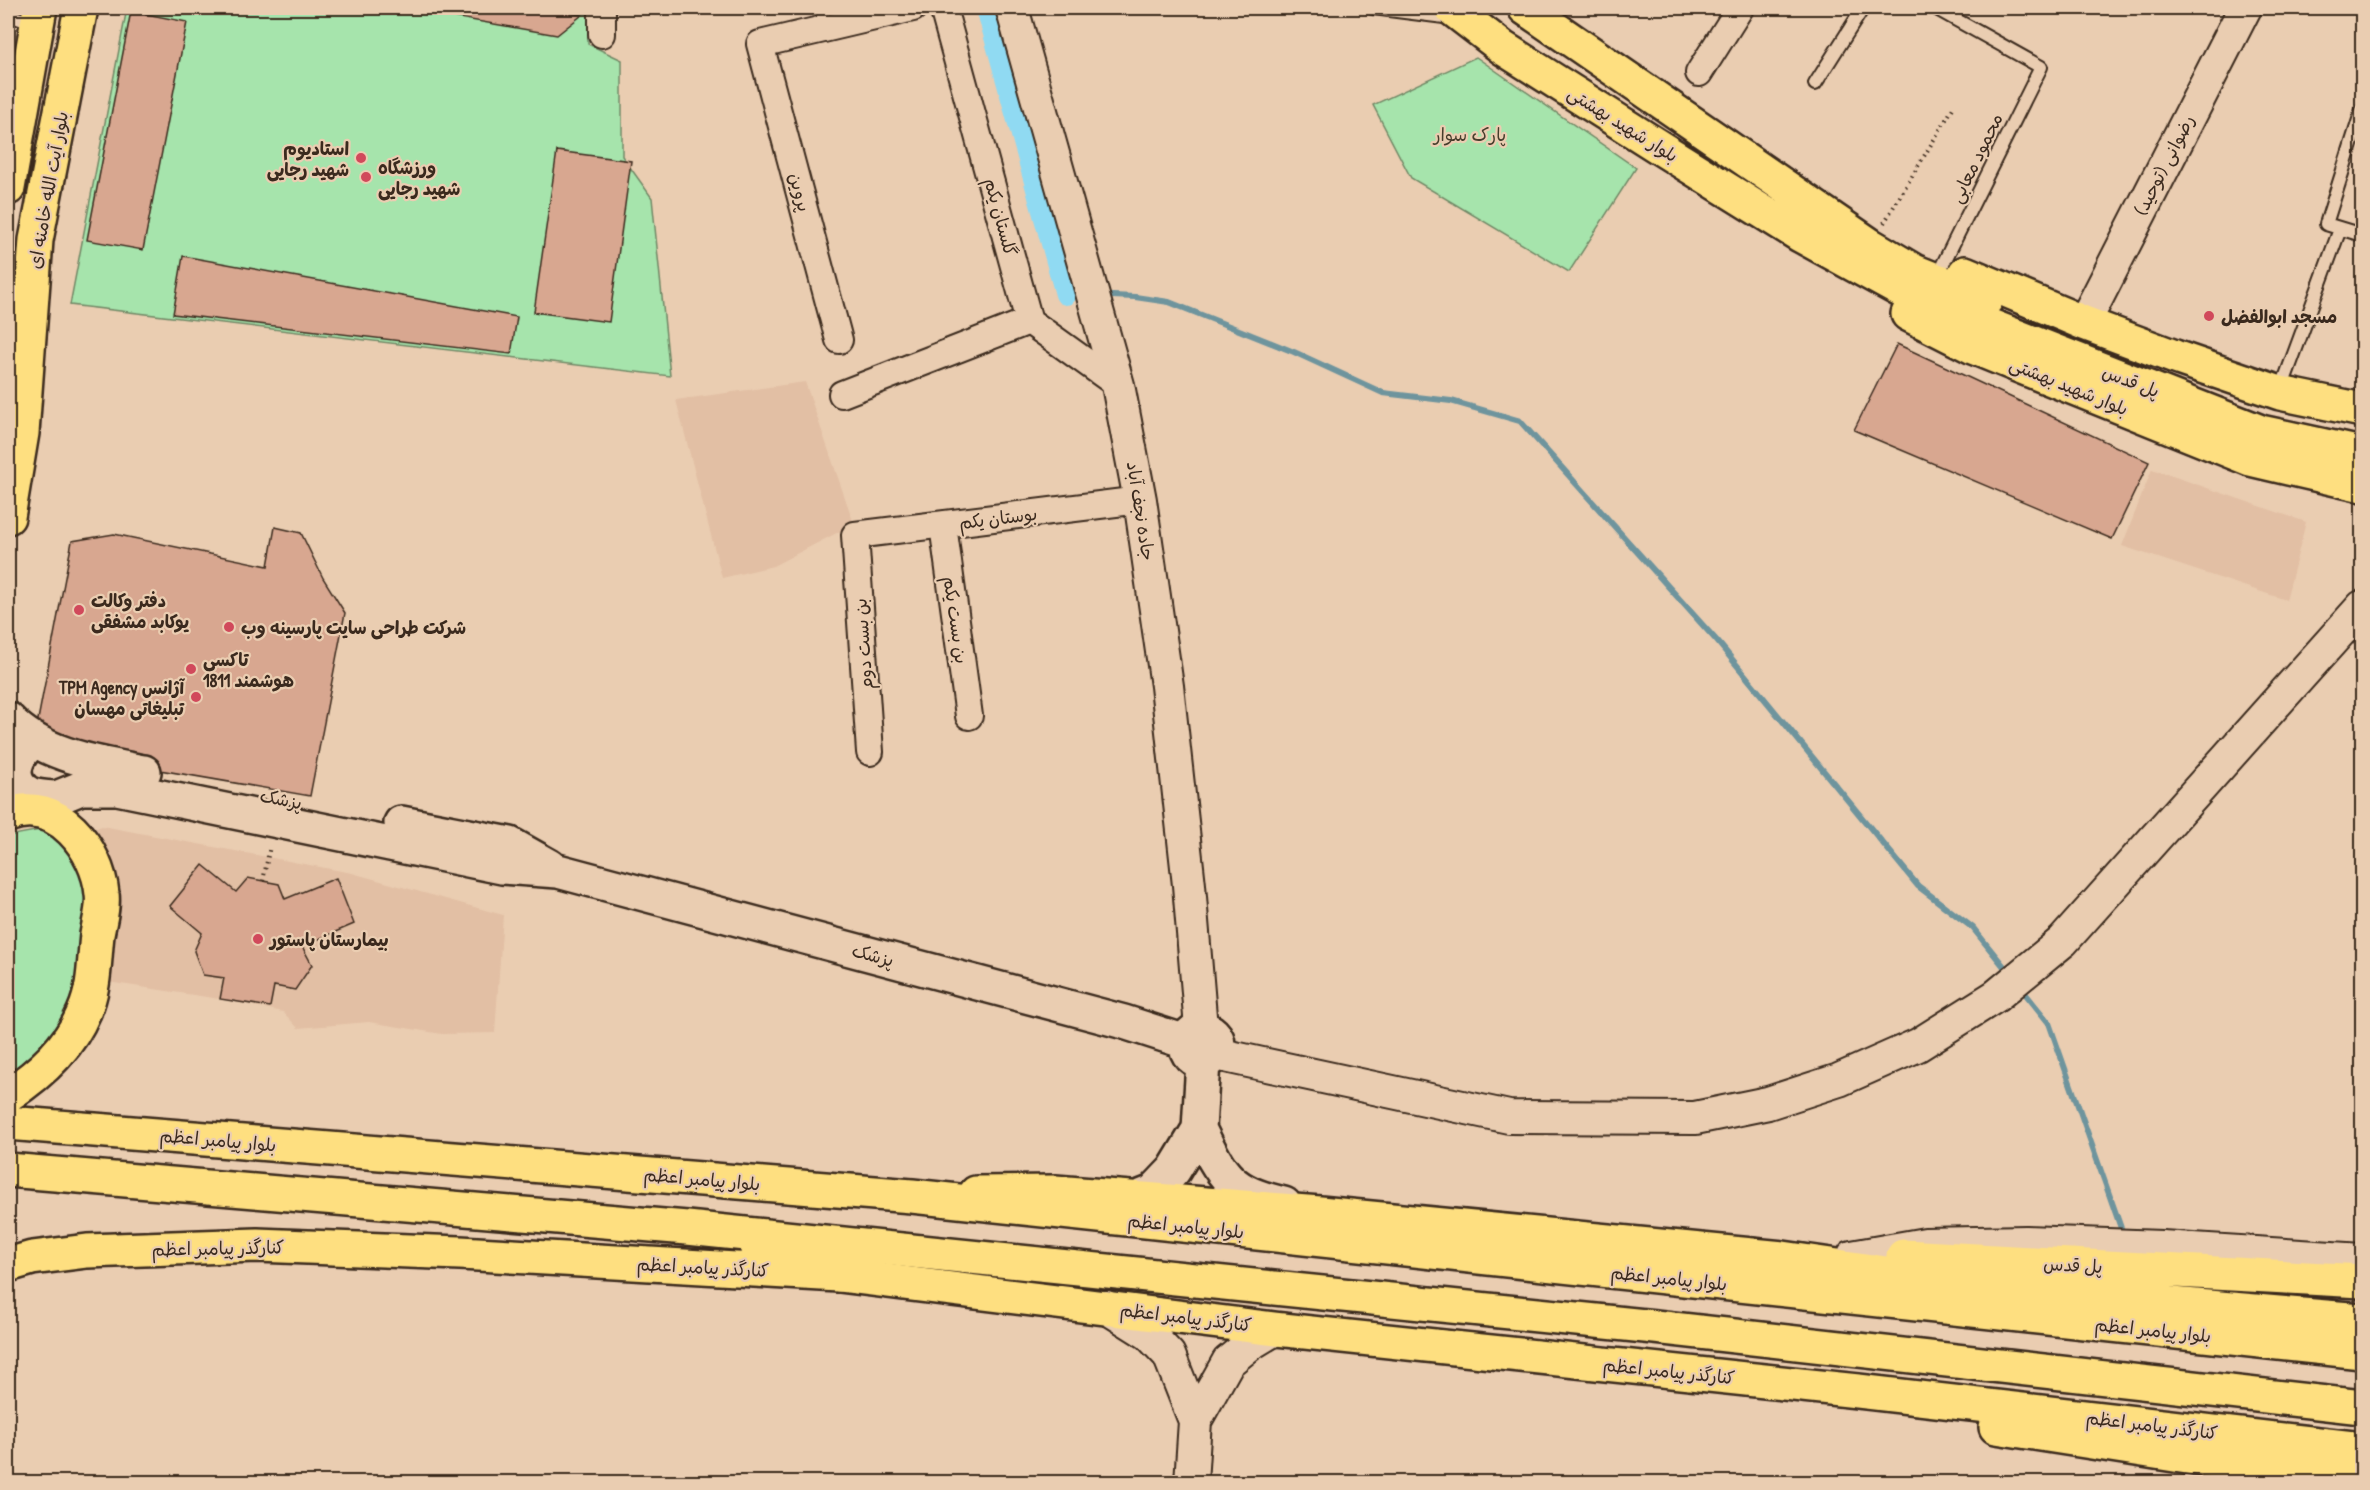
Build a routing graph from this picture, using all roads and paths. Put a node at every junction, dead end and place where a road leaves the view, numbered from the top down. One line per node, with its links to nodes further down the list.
1 (81, 8): 26 (main road, بلوار آیت الله خامنه ای)
2 (602, 8): 15 (street)
3 (913, 8): 14 (street)
4 (943, 8): 28 (street, گلستان یکم)
5 (1012, 8): 32 (street, جاده نجف آباد)
6 (1373, 8): 12 (lane)
7 (1740, 8): 16 (street)
8 (1863, 8): 17 (lane)
9 (1935, 8): 27 (lane, محمود معابی)
10 (2245, 8): 29 (street, رضوانی (توحید))
11 (1531, 10): 21 (main road, بلوار شهید بهشتی)
12 (1459, 14): 24 (main road, بلوار شهید بهشتی)
13 (28, 16): 20 (main road)
14 (823, 18): 30 (street, پروین)
15 (602, 34)
16 (1699, 73)
17 (1815, 84)
18 (1953, 108): 23 (path)
19 (2362, 110): 22 (lane)
20 (8, 188)
21 (1827, 214): 23 (main road, بلوار شهید بهشتی); 27 (main road, بلوار شهید بهشتی)
22 (2340, 229): 25 (lane); 33 (lane)
23 (1877, 234): 27 (main road, بلوار شهید بهشتی)
24 (1800, 235): 27 (main road, بلوار شهید بهشتی); 38 (main road, بلوار شهید بهشتی)
25 (2362, 235)
26 (36, 240): 31 (main road); 40 (main road, بلوار آیت الله خامنه ای)
27 (1921, 276): 29 (main road, بلوار شهید بهشتی); 36 (main road, پل قدس); 37 (main road, پل قدس)
28 (1029, 321): 32 (street); 34 (street)
29 (2084, 322): 33 (main road, بلوار شهید بهشتی)
30 (839, 340)
31 (8, 366)
32 (1118, 385): 39 (street, جاده نجف آباد)
33 (2280, 393): 35 (main road, بلوار شهید بهشتی)
34 (842, 394)
35 (2362, 410)
36 (2362, 434)
37 (2362, 454)
38 (2362, 485)
39 (1140, 500): 41 (street, بوستان یکم); 52 (street, جاده نجف آباد)
40 (8, 517)
41 (943, 525): 42 (street, بوستان یکم); 44 (street, بن بست یکم)
42 (855, 536): 47 (street, بن بست دوم)
43 (2362, 607): 52 (street)
44 (969, 716)
45 (8, 719): 46 (main road, پزشک)
46 (34, 742): 48 (main road); 50 (main road, پزشک)
47 (870, 752)
48 (29, 808): 49 (main road, پزشک); 53 (main road)
49 (274, 819): 50 (main road, پزشک); 51 (path)
50 (558, 871): 52 (main road, پزشک)
51 (263, 881)
52 (1202, 1046): 55 (main road, جاده نجف آباد)
53 (8, 1095)
54 (8, 1123): 57 (main road, بلوار پیامبر اعظم)
55 (1199, 1129): 58 (main road); 59 (main road)
56 (8, 1170): 60 (main road)
57 (912, 1196): 58 (main road); 70 (main road, بلوار پیامبر اعظم)
58 (1138, 1198): 59 (main road)
59 (1320, 1213): 63 (main road)
60 (687, 1228): 65 (main road); 72 (main road)
61 (1851, 1254): 62 (street); 63 (main road, پل قدس); 66 (main road, پل قدس)
62 (2362, 1257)
63 (1783, 1258): 68 (main road)
64 (8, 1265): 65 (main road, کنارگذر پیامبر اعظم)
65 (839, 1275): 67 (main road, کنارگذر پیامبر اعظم)
66 (2362, 1281)
67 (1106, 1307): 69 (main road, کنارگذر پیامبر اعظم); 73 (street)
68 (2362, 1320)
69 (1275, 1329): 71 (main road, کنارگذر پیامبر اعظم); 73 (street)
70 (2362, 1352)
71 (1858, 1391): 74 (main road, کنارگذر پیامبر اعظم); 75 (main road)
72 (2362, 1407)
73 (1195, 1421): 76 (street)
74 (2362, 1449)
75 (2362, 1480)
76 (1191, 1482)

